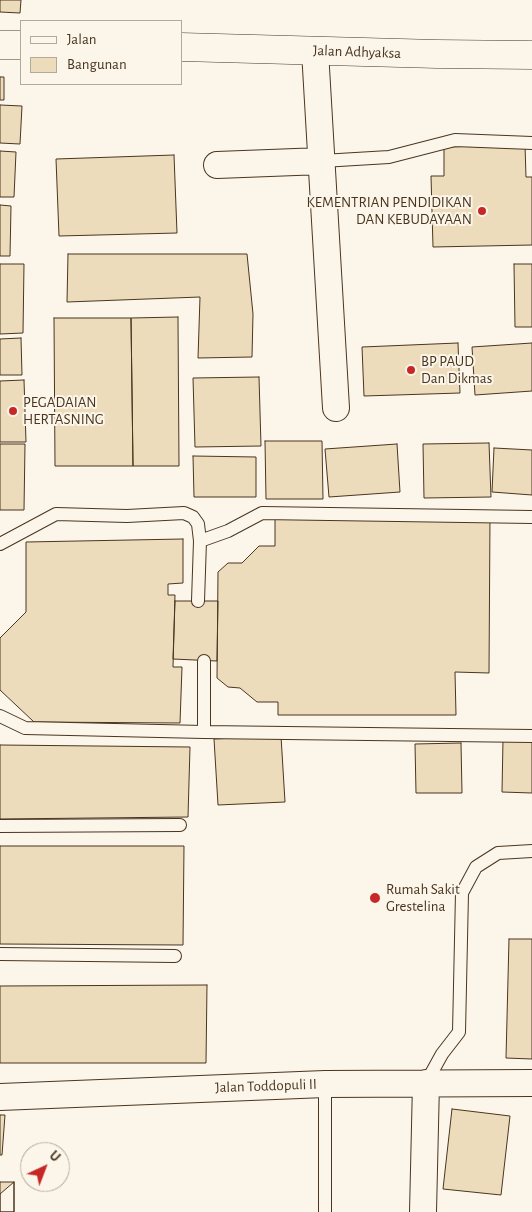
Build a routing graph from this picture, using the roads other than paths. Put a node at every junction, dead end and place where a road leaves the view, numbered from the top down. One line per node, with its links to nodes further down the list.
1 (0, 45): 2 (street)
2 (20, 45)
3 (182, 47): 4 (street, Jalan Adhyaksa)
4 (315, 51): 5 (street, Jalan Adhyaksa); 7 (street)
5 (532, 55)
6 (532, 143): 7 (lane)
7 (322, 161): 8 (street); 9 (street)
8 (218, 165)
9 (336, 408)
10 (532, 517): 11 (lane)
11 (200, 541): 12 (lane); 13 (lane)
12 (0, 544)
13 (198, 601)
14 (204, 661): 16 (lane)
15 (0, 716): 16 (lane)
16 (204, 732): 17 (lane)
17 (532, 736)
18 (180, 825): 19 (lane)
19 (0, 826)
20 (532, 851): 23 (lane)
21 (0, 954): 22 (lane)
22 (175, 956)
23 (426, 1083): 24 (street, Jalan Toddopuli II); 25 (street, Jalan Toddopuli II); 28 (street)
24 (532, 1083)
25 (325, 1084): 26 (street, Jalan Toddopuli II); 27 (lane)
26 (0, 1097)
27 (325, 1212)
28 (424, 1212)

